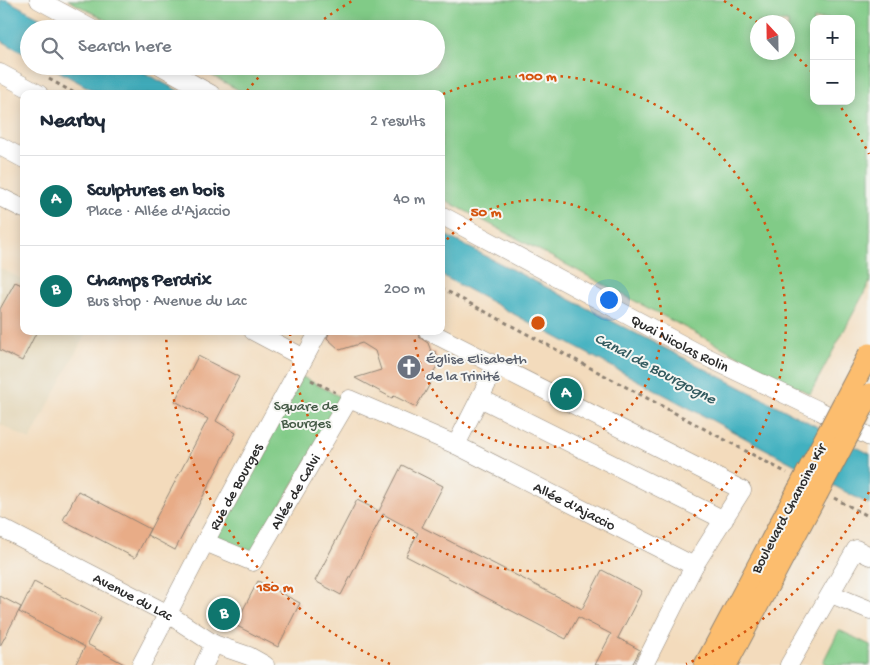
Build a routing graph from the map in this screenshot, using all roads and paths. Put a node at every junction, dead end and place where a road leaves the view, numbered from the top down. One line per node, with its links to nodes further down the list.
1 (39, 0): 2 (street)
2 (76, 20)
3 (0, 73): 5 (street)
4 (177, 75): 6 (street)
5 (32, 90)
6 (204, 90)
7 (0, 146): 8 (street)
8 (20, 157)
9 (0, 197): 10 (street)
10 (20, 208)
11 (445, 216): 22 (street, Quai Nicolas Rolin)
12 (445, 290): 24 (path)
13 (259, 335): 17 (street)
14 (317, 335): 17 (street, Rue de Bourges)
15 (436, 335): 18 (street)
16 (869, 352): 26 (main road, Boulevard Chanoine Kir, bridge)
17 (300, 365): 21 (path); 30 (street, Rue de Bourges)
18 (496, 366): 20 (street); 28 (street)
19 (870, 394): 26 (main road, Boulevard Chanoine Kir, bridge)
20 (480, 398): 23 (street); 28 (street)
21 (349, 399): 23 (street); 30 (street, Allée de Calvi)
22 (870, 437)
23 (456, 445): 32 (street, Allée d'Ajaccio)
24 (791, 475)
25 (826, 494): 27 (path)
26 (798, 511): 41 (main road, Boulevard Chanoine Kir); 42 (main road, Boulevard Chanoine Kir)
27 (870, 517)
28 (724, 520): 32 (street)
29 (0, 527): 35 (street, Avenue du Lac)
30 (205, 542): 35 (street, Rue de Bourges)
31 (870, 556): 33 (street)
32 (694, 566): 40 (street)
33 (831, 594): 34 (street); 43 (street)
34 (870, 610)
35 (168, 614): 36 (street, Avenue du Lac); 37 (street, Rue de Bourges)
36 (214, 644): 38 (street); 39 (street, Avenue du Lac)
37 (141, 665)
38 (204, 665)
39 (264, 665)
40 (644, 665)
41 (705, 665)
42 (726, 665)
43 (789, 665)

